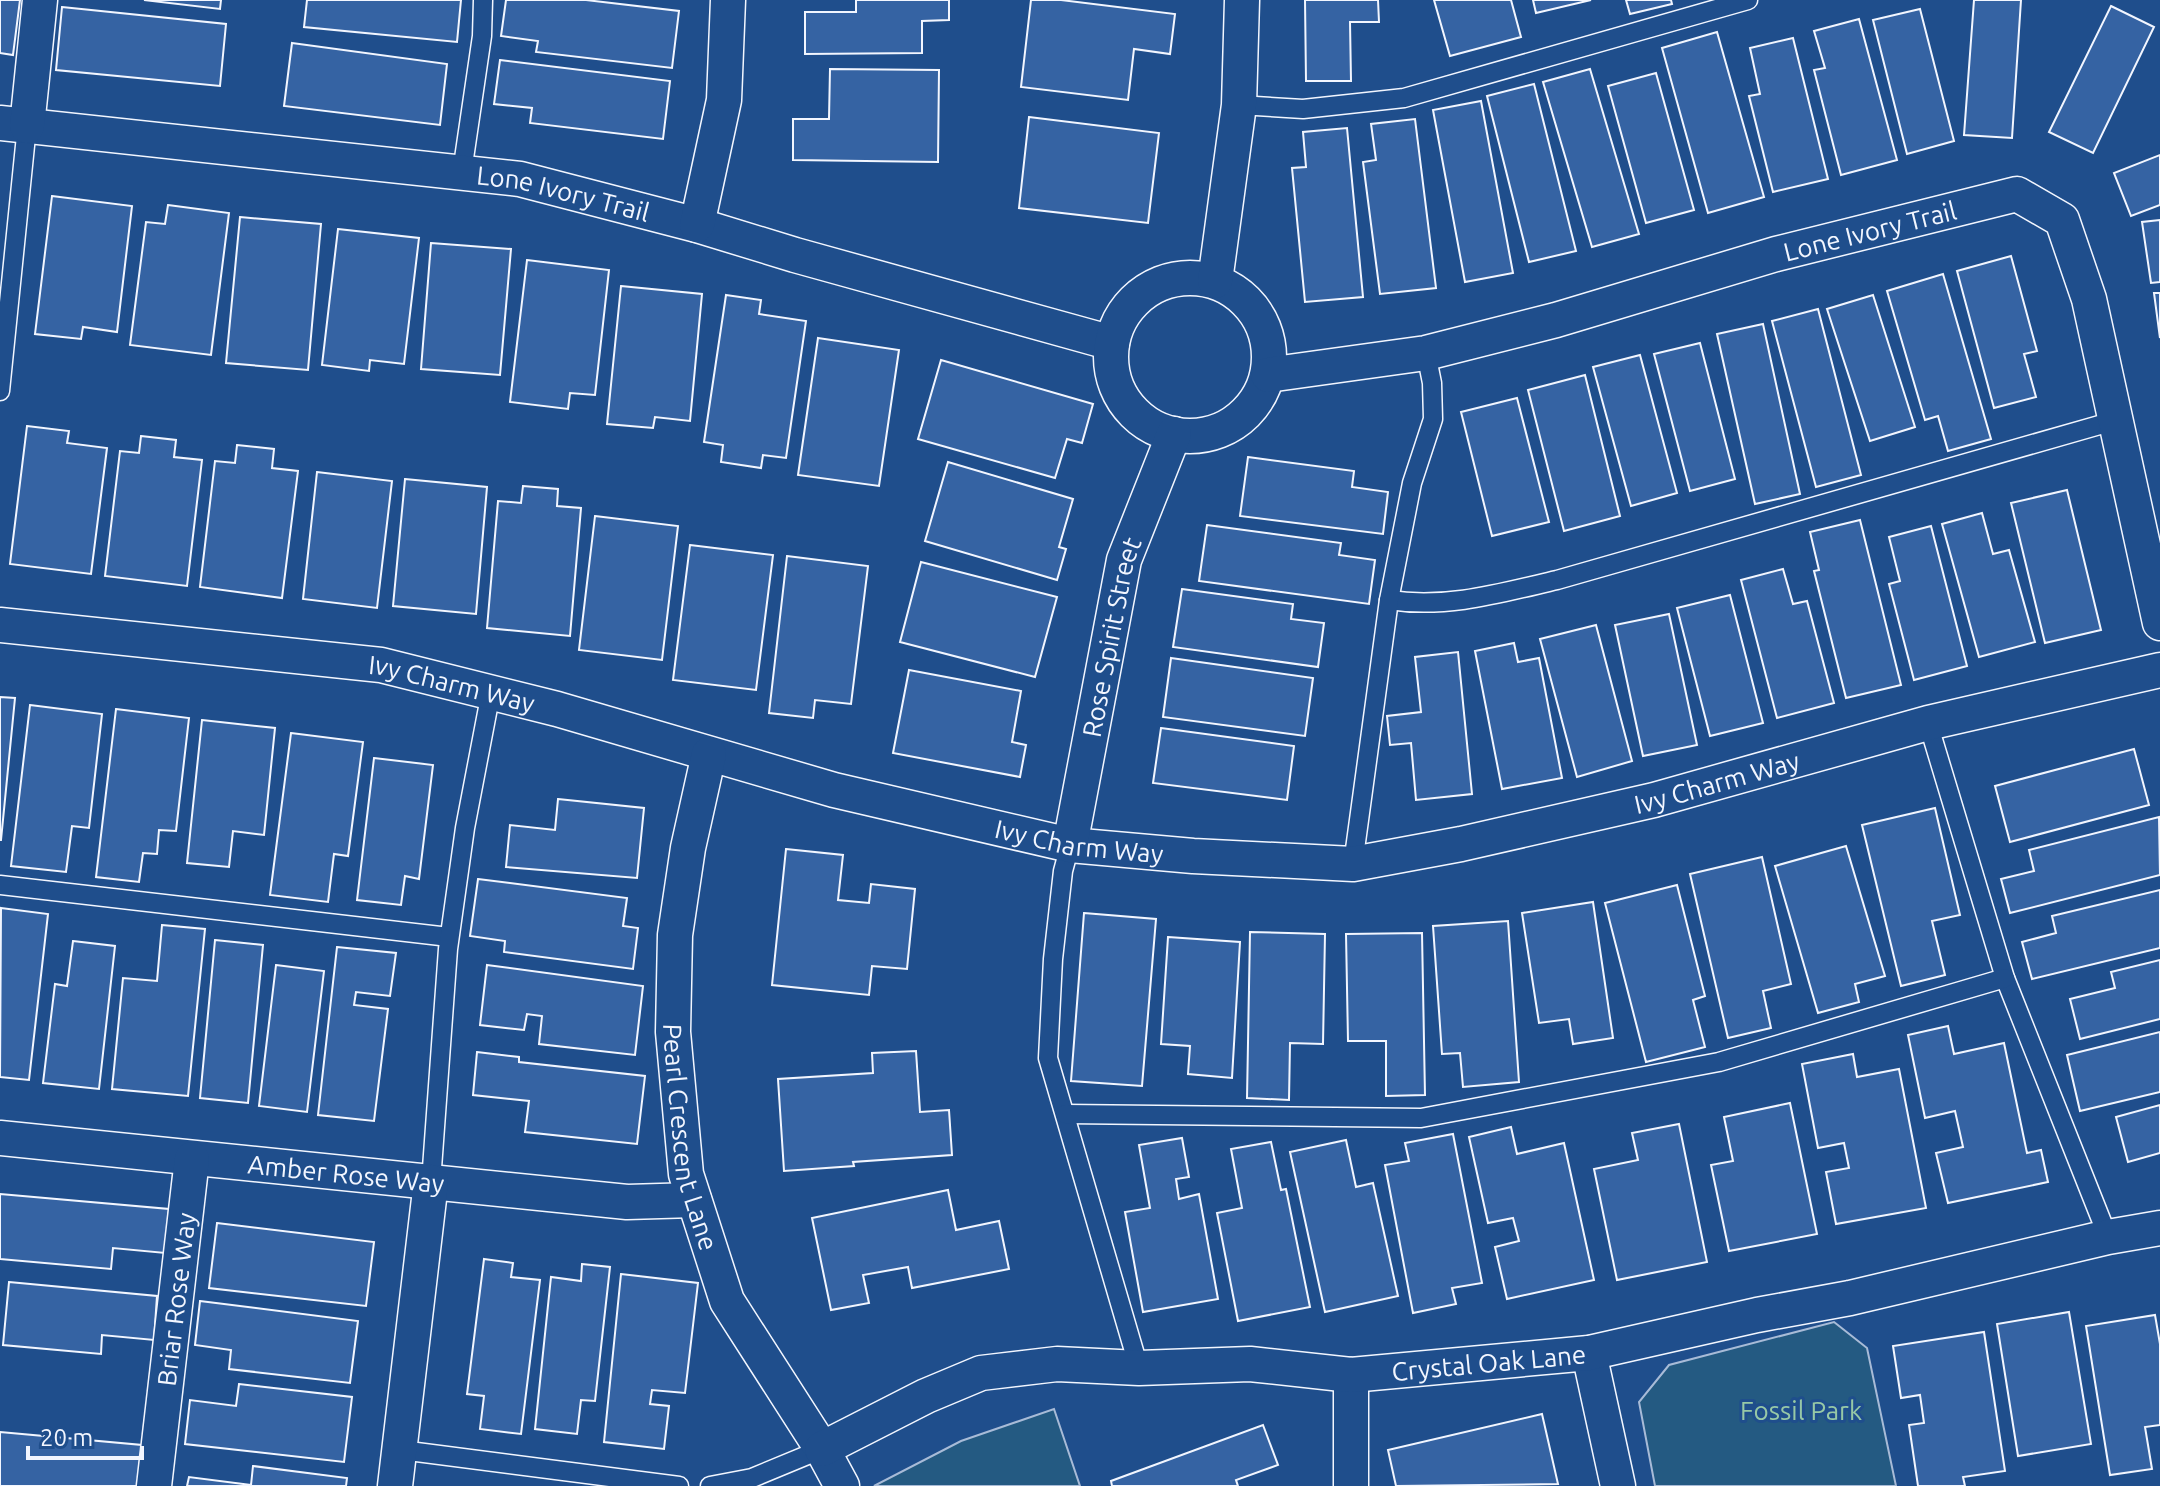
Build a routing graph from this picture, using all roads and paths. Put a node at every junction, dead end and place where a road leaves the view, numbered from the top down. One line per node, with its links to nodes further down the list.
1 (40, 0): 7 (street)
2 (483, 0): 8 (lane)
3 (728, 0): 9 (street)
4 (1242, 0): 6 (street)
5 (1748, 0): 6 (lane)
6 (1239, 105): 10 (street)
7 (14, 125): 8 (street, Lone Ivory Trail); 14 (lane)
8 (462, 172): 9 (street, Lone Ivory Trail)
9 (697, 225): 11 (street, Lone Ivory Trail)
10 (1215, 281): 11 (street); 13 (street)
11 (1112, 343): 16 (street)
12 (1426, 353): 13 (street, Lone Ivory Trail); 15 (street, Lone Ivory Trail); 17 (lane)
13 (1268, 375): 16 (street)
14 (0, 391)
15 (2117, 420): 17 (lane); 18 (street, Lone Ivory Trail)
16 (1174, 434): 24 (street, Rose Spirit Street)
17 (1389, 600): 25 (lane)
18 (2160, 623)
19 (0, 625): 21 (street, Ivy Charm Way)
20 (2160, 670): 22 (street, Ivy Charm Way)
21 (491, 692): 23 (street, Ivy Charm Way); 27 (lane)
22 (1928, 723): 25 (street, Ivy Charm Way); 28 (lane)
23 (709, 754): 24 (street, Ivy Charm Way); 33 (street, Pearl Crescent Lane)
24 (1070, 845): 25 (street, Ivy Charm Way); 29 (lane)
25 (1353, 864)
26 (0, 885): 27 (lane)
27 (449, 937): 32 (lane)
28 (2005, 978): 29 (lane); 35 (lane)
29 (1065, 1114): 37 (lane)
30 (0, 1138): 31 (street, Amber Rose Way)
31 (192, 1159): 32 (street, Amber Rose Way); 42 (street, Briar Rose Way)
32 (431, 1182): 33 (street, Amber Rose Way); 40 (street)
33 (694, 1200): 39 (street, Pearl Crescent Lane)
34 (2160, 1228): 35 (street, Crystal Oak Lane)
35 (2108, 1237): 36 (street, Crystal Oak Lane)
36 (1589, 1353): 38 (street, Crystal Oak Lane); 48 (street)
37 (1139, 1368): 38 (street, Crystal Oak Lane); 39 (street, Crystal Oak Lane)
38 (1351, 1375): 47 (street)
39 (822, 1449): 45 (lane); 46 (street, Pearl Crescent Lane)
40 (401, 1450): 41 (lane); 43 (street)
41 (650, 1485): 44 (lane)
42 (154, 1486)
43 (395, 1486)
44 (679, 1486)
45 (710, 1486)
46 (842, 1486)
47 (1351, 1486)
48 (1618, 1486)

